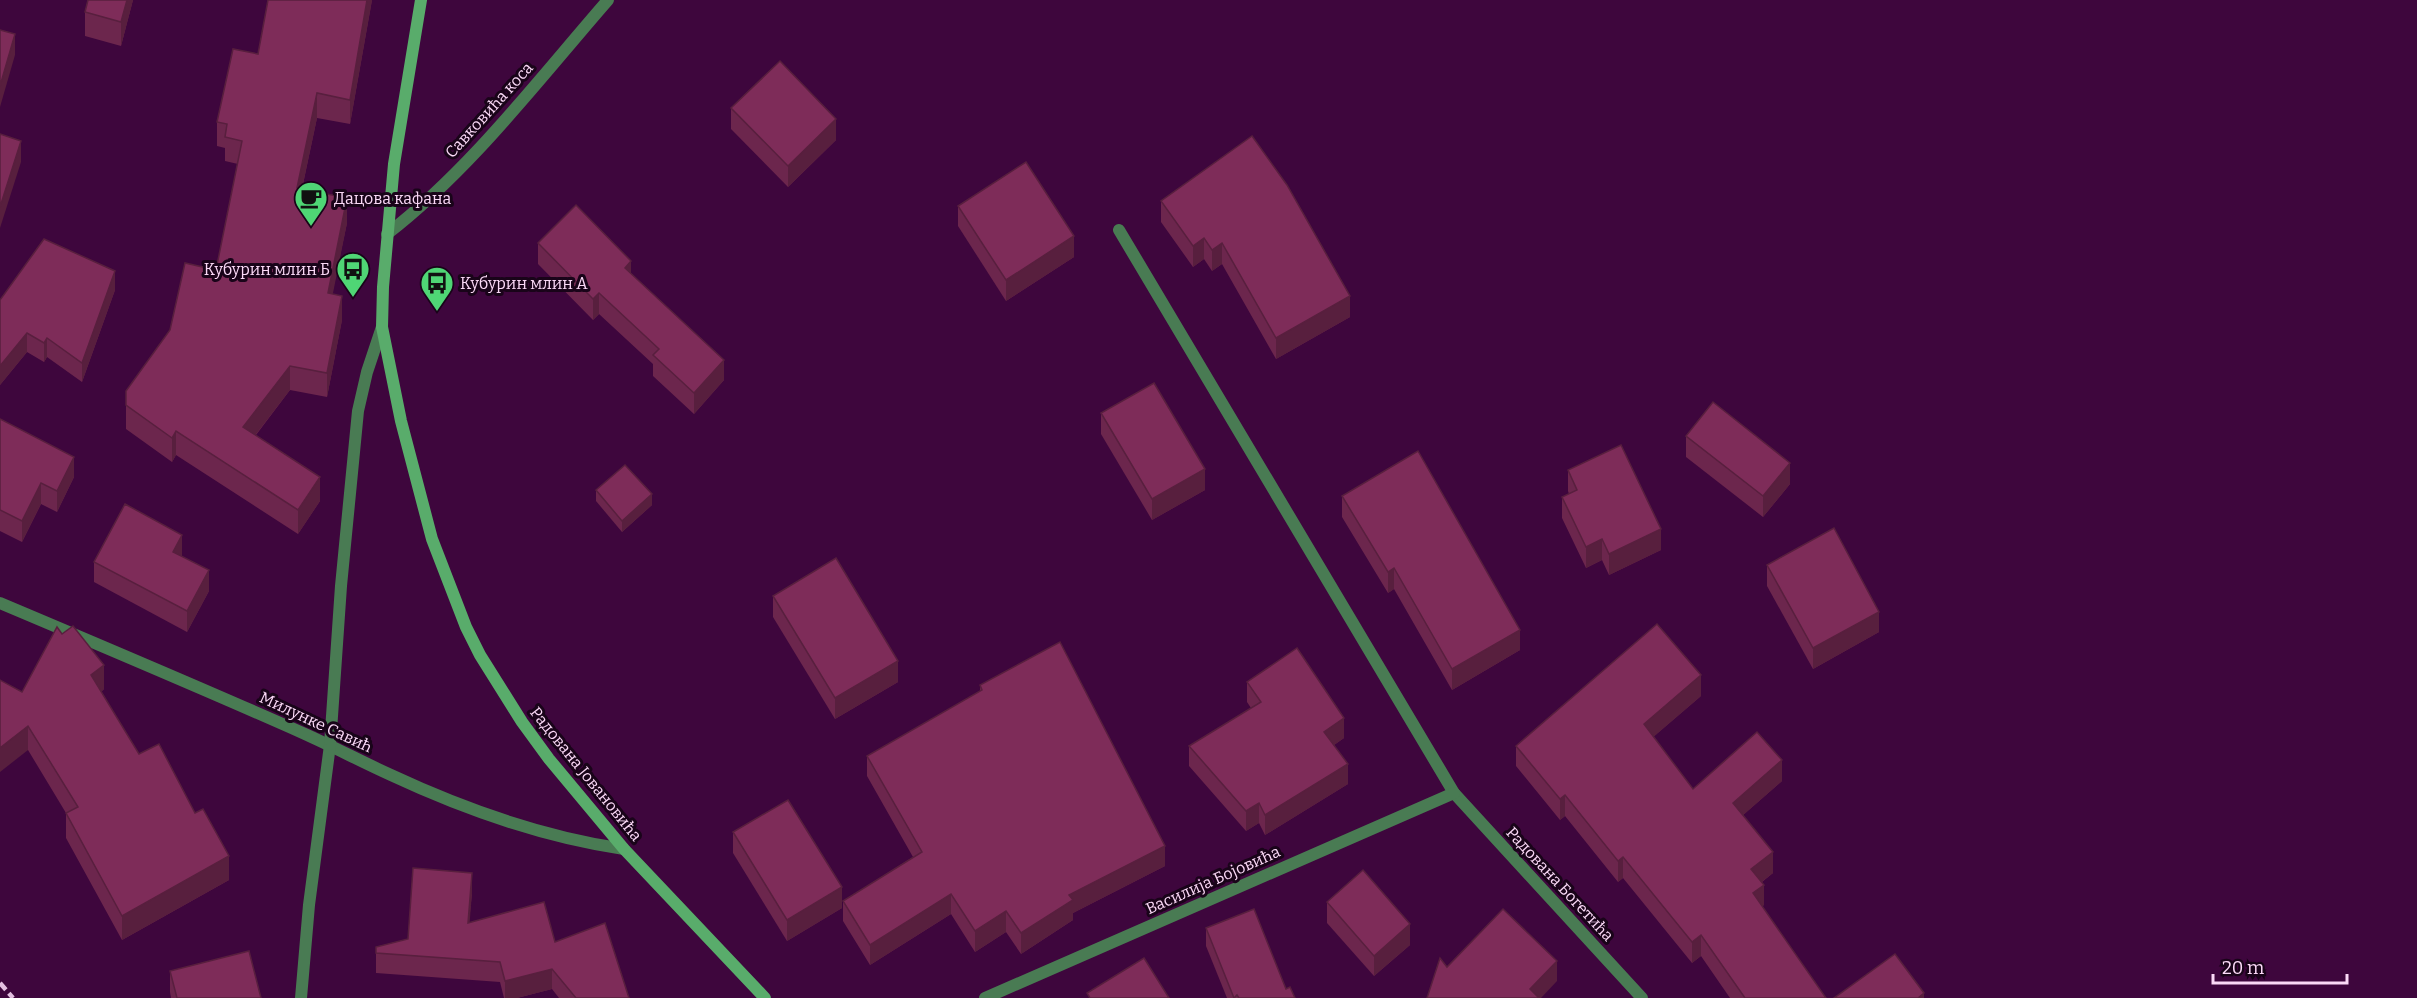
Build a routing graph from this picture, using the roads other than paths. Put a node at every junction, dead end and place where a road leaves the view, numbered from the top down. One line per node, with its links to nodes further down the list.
1 (421, 0): 4 (main road, Радована Јовановића)
2 (608, 0): 4 (street, Савковића коса)
3 (1119, 230): 8 (street, Радована Богетића)
4 (387, 234): 5 (main road, Радована Јовановића)
5 (382, 327): 7 (street); 9 (main road, Радована Јовановића)
6 (0, 603): 7 (street, Милунке Савић)
7 (330, 745): 9 (street, Милунке Савић); 10 (street)
8 (1454, 793): 12 (street, Василија Бојовића); 13 (street, Радована Богетића)
9 (624, 849): 11 (main road, Радована Јовановића)
10 (302, 998)
11 (765, 998)
12 (985, 998)
13 (1642, 998)

